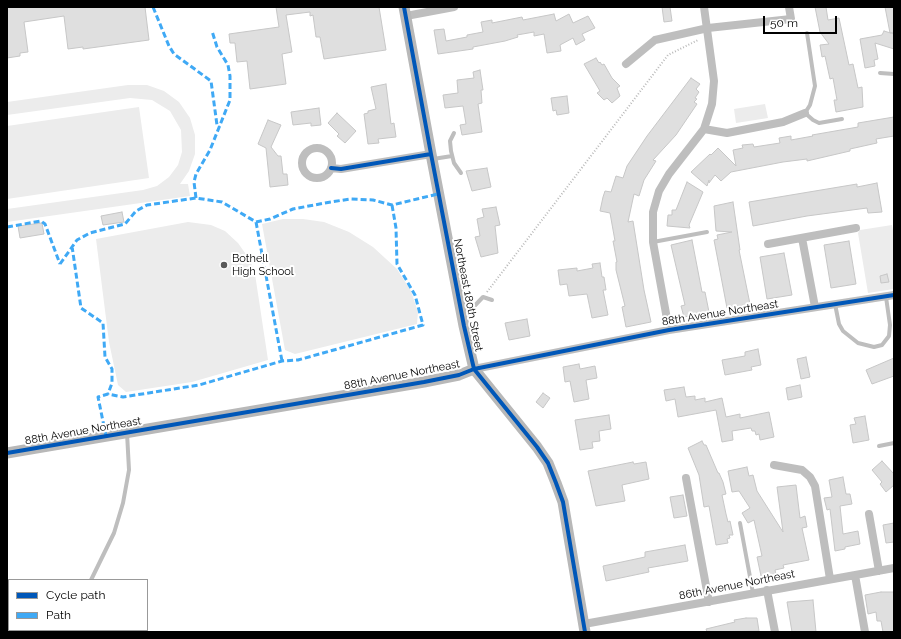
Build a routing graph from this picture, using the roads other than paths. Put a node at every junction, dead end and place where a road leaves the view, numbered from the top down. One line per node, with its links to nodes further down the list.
1 (454, 7): 4 (street)
2 (704, 7): 5 (street)
3 (789, 7): 5 (street)
4 (405, 11): 15 (street, Northeast 180th Street)
5 (705, 29): 7 (street); 12 (street)
6 (807, 33): 10 (lane)
7 (626, 64)
8 (880, 73): 9 (lane)
9 (894, 74)
10 (805, 112): 11 (lane); 12 (street)
11 (842, 119)
12 (704, 129): 21 (street)
13 (454, 133): 14 (lane)
14 (452, 156): 15 (lane); 17 (lane)
15 (431, 157): 16 (street); 27 (street, Northeast 180th Street)
16 (331, 168)
17 (461, 173)
18 (856, 228): 20 (street)
19 (707, 232): 21 (lane)
20 (802, 238): 22 (street); 26 (street)
21 (653, 242): 28 (street)
22 (768, 244)
23 (890, 296): 25 (street, 88th Avenue Northeast); 25 (lane)
24 (492, 300): 27 (lane)
25 (835, 304): 26 (street, 88th Avenue Northeast)
26 (815, 307): 28 (street, 88th Avenue Northeast)
27 (462, 318): 29 (street, Northeast 180th Street)
28 (669, 330): 29 (street, 88th Avenue Northeast)
29 (474, 369): 30 (street, 88th Avenue Northeast); 46 (street, Northeast 180th Street)
30 (127, 432): 33 (street, 88th Avenue Northeast); 41 (lane)
31 (894, 443): 32 (lane)
32 (879, 446)
33 (7, 453)
34 (774, 465): 42 (street)
35 (686, 478): 45 (street)
36 (869, 514): 39 (street)
37 (740, 523): 44 (lane)
38 (894, 568): 39 (street, 86th Avenue Northeast)
39 (879, 571): 40 (street, 86th Avenue Northeast)
40 (855, 575): 42 (street, 86th Avenue Northeast); 48 (street)
41 (91, 579)
42 (830, 579): 43 (street, 86th Avenue Northeast)
43 (768, 590): 44 (street, 86th Avenue Northeast); 47 (street)
44 (753, 593): 45 (street, 86th Avenue Northeast)
45 (709, 602): 46 (street, 86th Avenue Northeast)
46 (585, 628)
47 (775, 632)
48 (865, 632)

